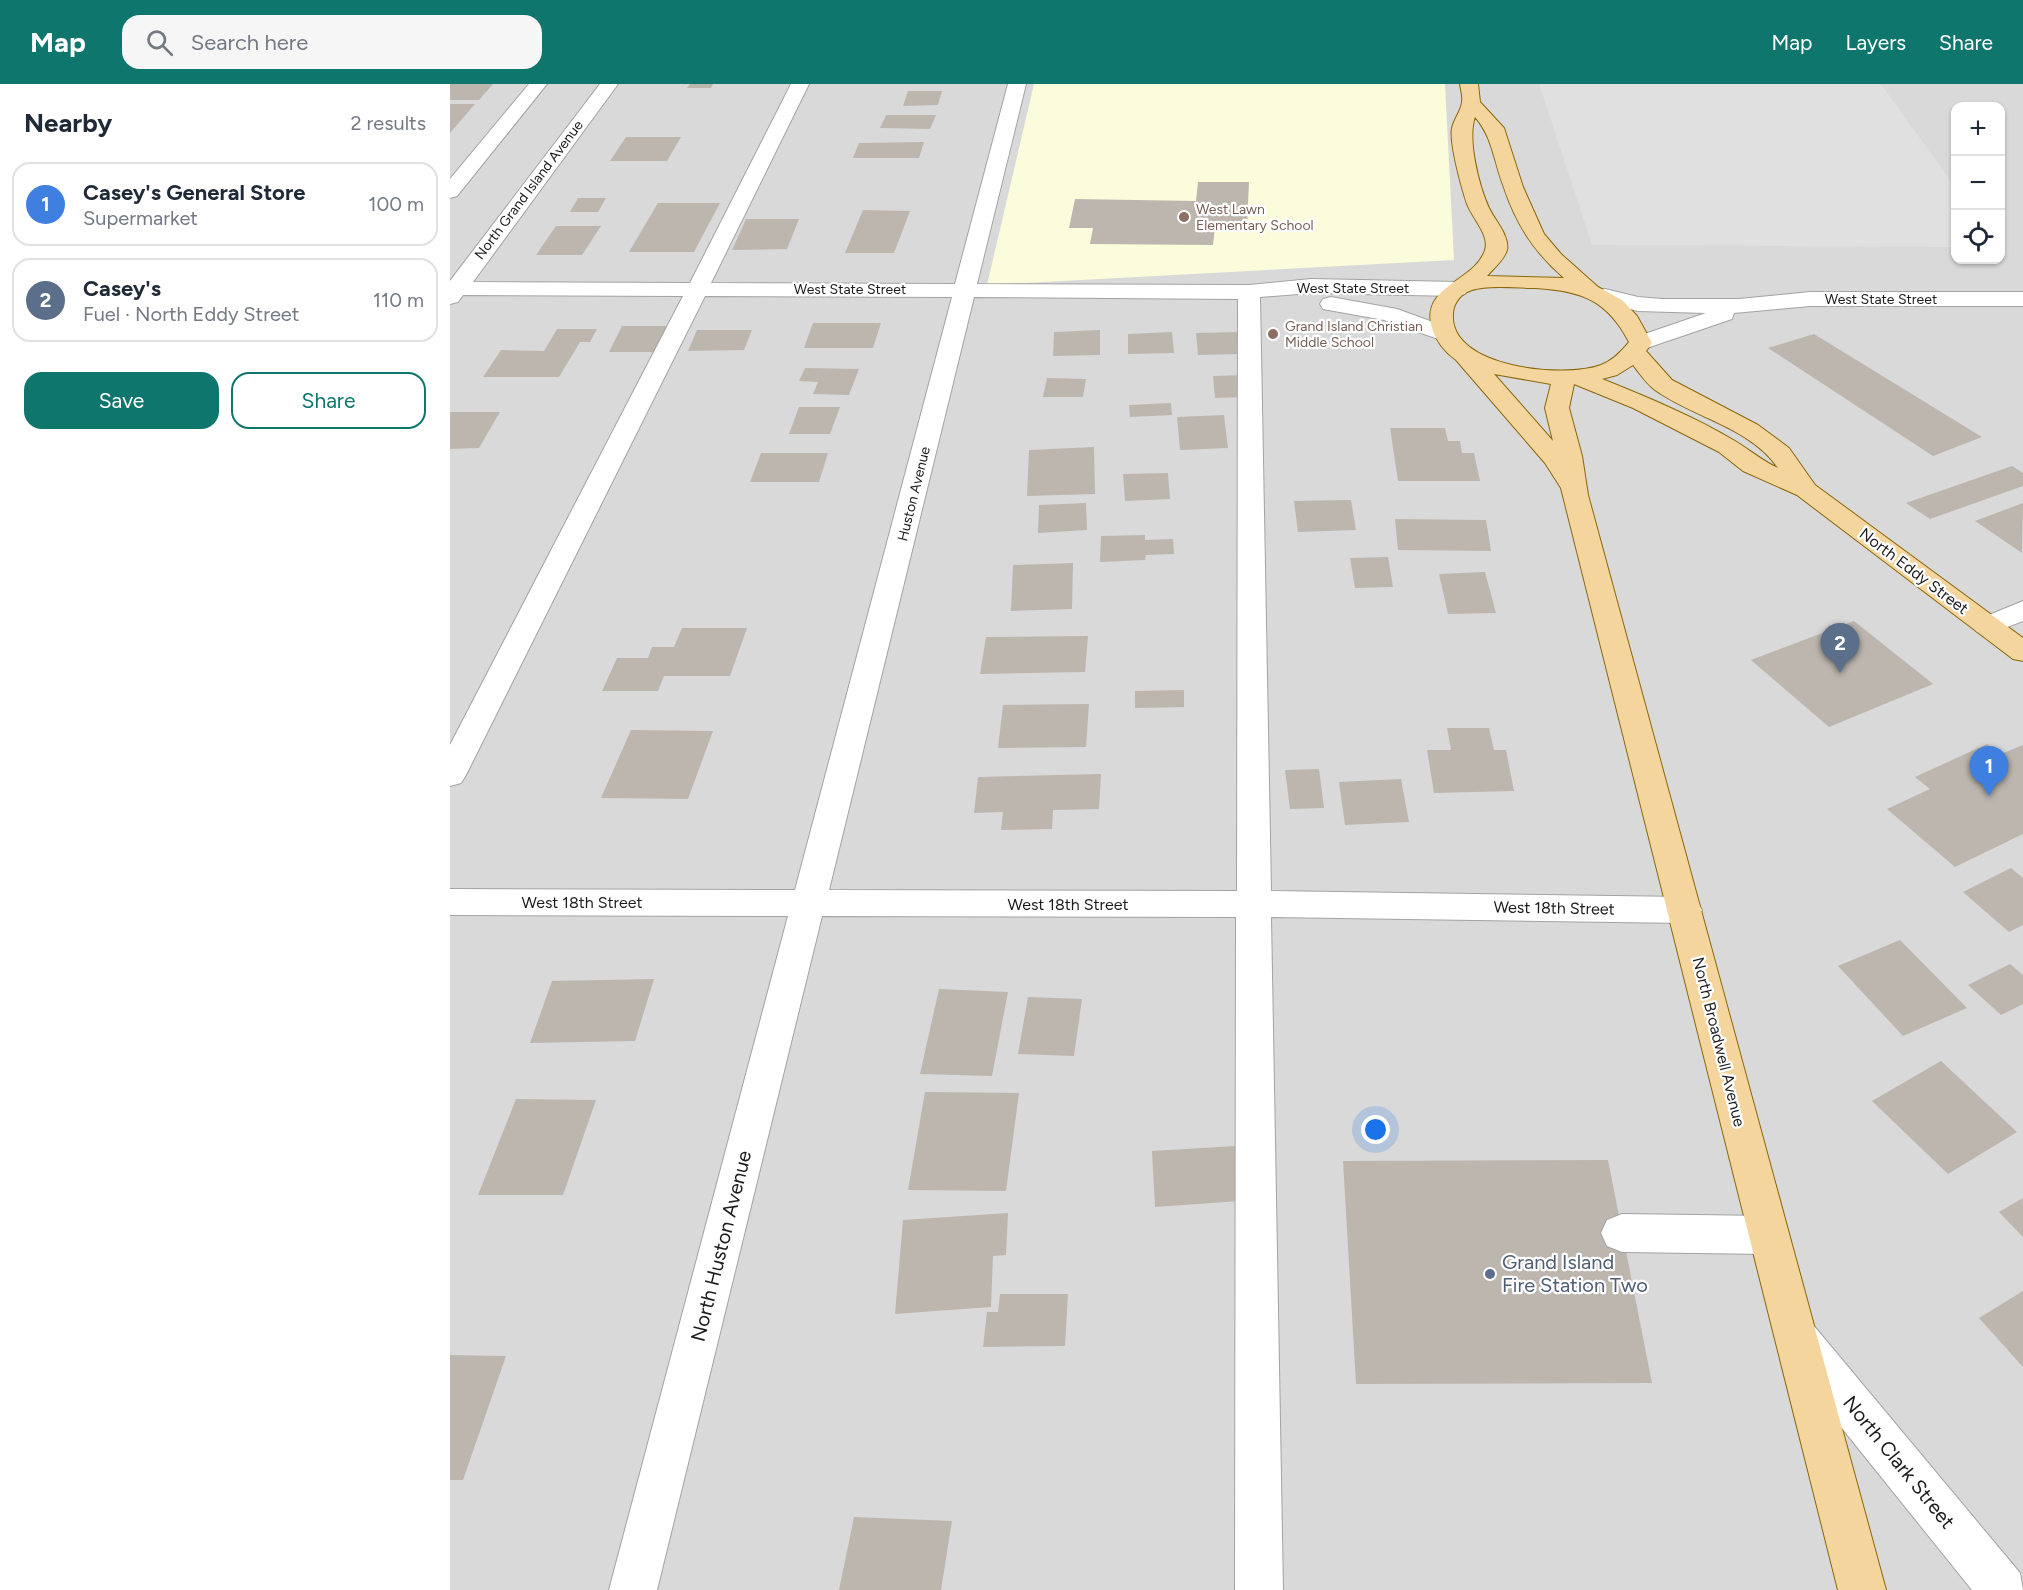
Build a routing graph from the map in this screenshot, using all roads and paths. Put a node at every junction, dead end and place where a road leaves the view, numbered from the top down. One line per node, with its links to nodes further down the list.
1 (538, 84): 6 (street)
2 (609, 84): 10 (street, North Grand Island Avenue)
3 (800, 84): 8 (street)
4 (1017, 84): 9 (street, Huston Avenue)
5 (1470, 94): 7 (main road); 12 (main road)
6 (450, 192)
7 (1462, 287): 11 (street, West State Street); 12 (main road); 15 (main road)
8 (696, 288): 9 (street, West State Street); 10 (street, West State Street); 24 (street)
9 (966, 290): 11 (street, West State Street); 26 (street, Huston Avenue)
10 (452, 291)
11 (1249, 292): 15 (street, West State Street); 27 (street)
12 (1597, 292): 14 (street, West State Street); 16 (main road, North Eddy Street)
13 (2023, 299): 14 (street, West State Street)
14 (1739, 306): 16 (street, West State Street)
15 (1444, 334): 17 (main road, North Broadwell Avenue)
16 (1639, 348): 18 (main road); 19 (main road, North Eddy Street)
17 (1465, 356): 18 (main road); 20 (main road, North Broadwell Avenue)
18 (1571, 377): 19 (main road, North Eddy Street); 20 (main road, North Broadwell Avenue)
19 (1806, 490): 22 (main road, North Eddy Street)
20 (1575, 495): 28 (main road, North Broadwell Avenue)
21 (2023, 610): 22 (street)
22 (1987, 626): 23 (main road, North Eddy Street)
23 (2023, 652)
24 (450, 775)
25 (450, 902): 26 (street, West 18th Street)
26 (808, 903): 27 (street, West 18th Street); 32 (street, North Huston Avenue)
27 (1255, 904): 28 (street, West 18th Street); 33 (street)
28 (1685, 910): 30 (main road, North Broadwell Avenue)
29 (1622, 1233): 30 (street)
30 (1768, 1235): 31 (main road, North Broadwell Avenue)
31 (1794, 1335): 34 (main road, North Broadwell Avenue); 35 (street, North Clark Street)
32 (633, 1590)
33 (1259, 1590)
34 (1862, 1590)
35 (2003, 1590)

